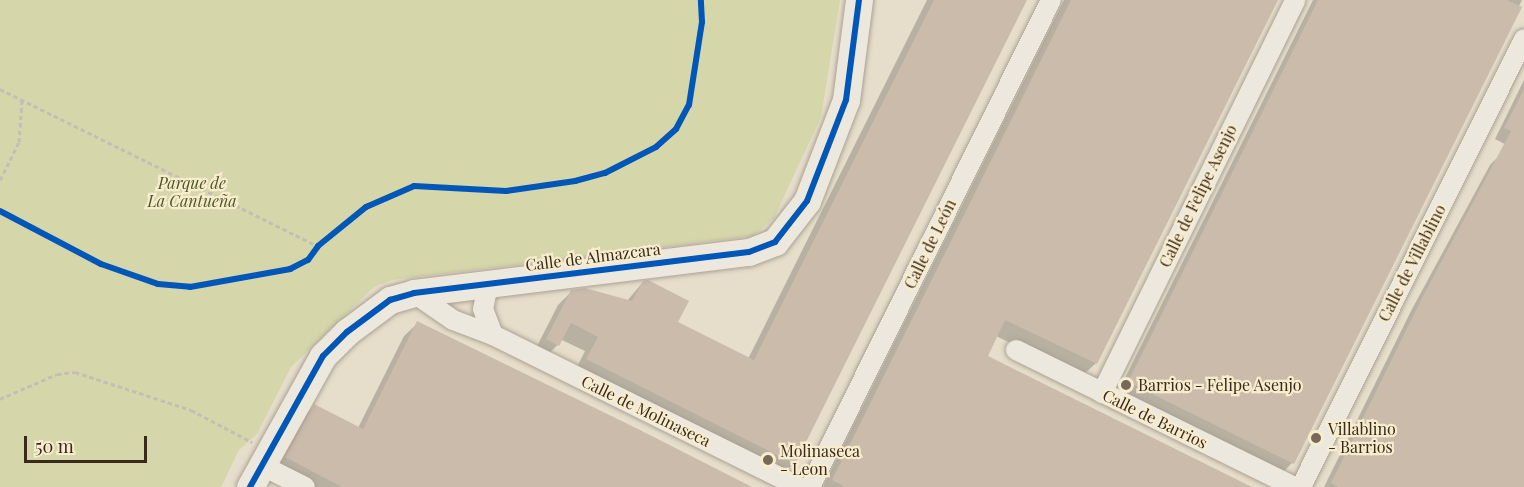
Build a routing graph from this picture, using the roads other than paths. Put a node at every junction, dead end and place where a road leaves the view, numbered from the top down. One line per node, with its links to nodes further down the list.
1 (859, 0): 5 (street, Calle de Almazcara)
2 (1051, 0): 13 (street, Calle de León)
3 (1295, 0): 9 (street, Calle de Felipe Asenjo)
4 (1524, 39): 15 (street, Calle de Villablino)
5 (488, 284): 6 (street, Calle de Almazcara); 7 (street)
6 (414, 293): 7 (street, Calle de Molinaseca); 10 (street, Calle de Almazcara)
7 (493, 335): 12 (street, Calle de Molinaseca)
8 (1016, 350): 9 (street, Calle de Barrios)
9 (1102, 393): 14 (street, Calle de Barrios)
10 (260, 467): 11 (street)
11 (305, 487)
12 (799, 487)
13 (810, 487)
14 (1295, 487)
15 (1301, 487)

